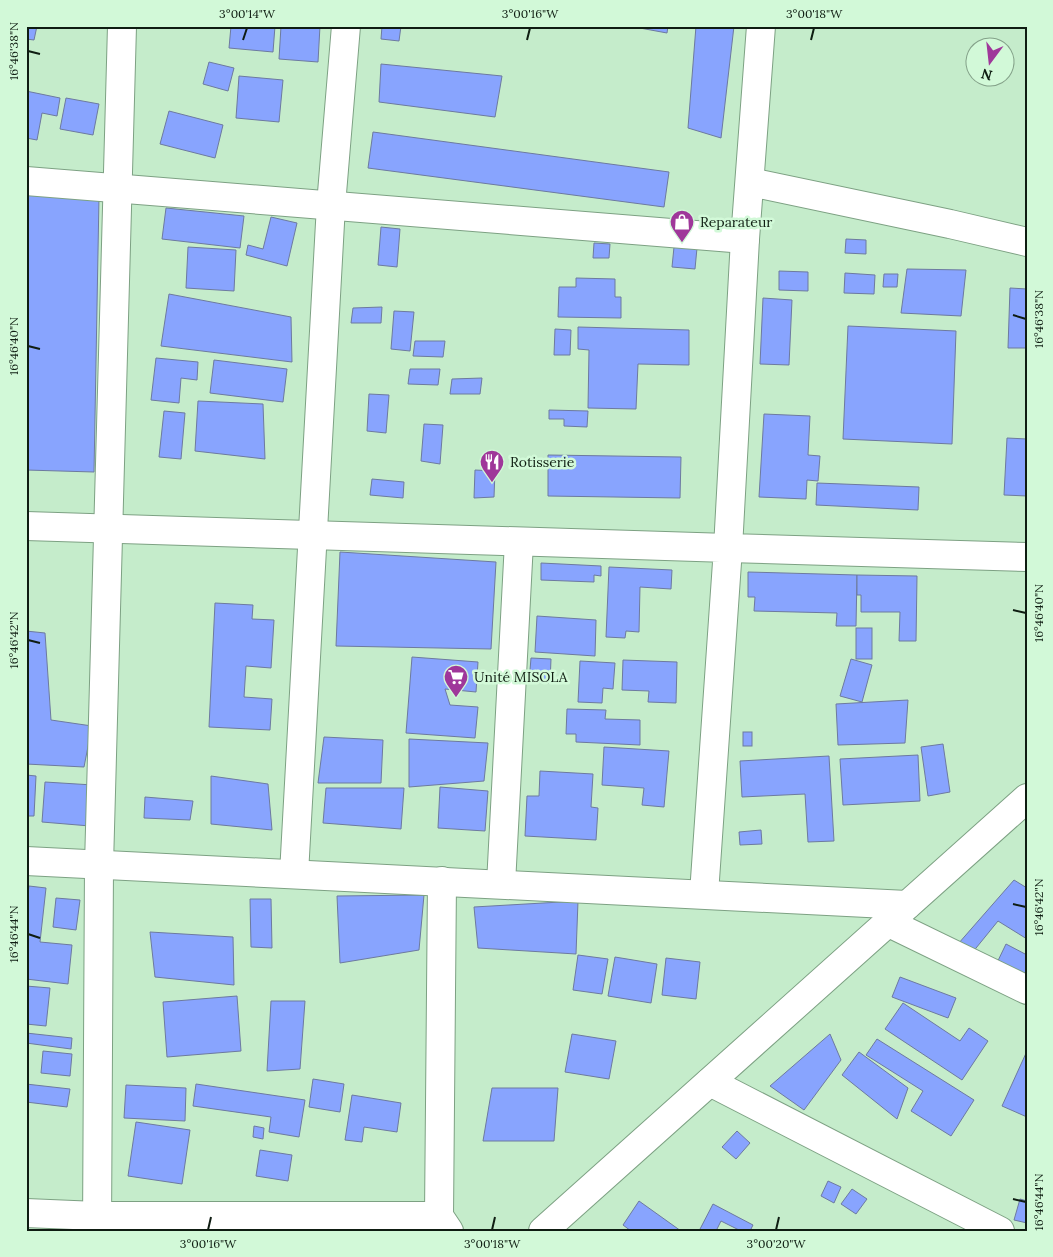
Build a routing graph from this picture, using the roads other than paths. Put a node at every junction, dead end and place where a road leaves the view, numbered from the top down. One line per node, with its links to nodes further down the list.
1 (122, 26): 6 (street)
2 (346, 26): 7 (street)
3 (761, 26): 5 (street)
4 (26, 181): 6 (street)
5 (750, 182): 8 (street); 9 (street)
6 (117, 189): 7 (street); 11 (street)
7 (331, 205): 8 (street); 12 (street)
8 (745, 239): 14 (street)
9 (1027, 242)
10 (26, 526): 11 (street)
11 (108, 529): 12 (street); 18 (street)
12 (313, 534): 13 (street); 19 (street)
13 (519, 542): 14 (street); 21 (street)
14 (728, 548): 15 (street); 22 (street)
15 (1027, 557)
16 (1027, 798): 23 (street)
17 (26, 861): 18 (street)
18 (99, 865): 19 (street); 27 (street)
19 (294, 874): 20 (street)
20 (442, 881): 21 (street); 28 (street)
21 (501, 884): 22 (street)
22 (704, 894): 23 (street)
23 (897, 913): 24 (street); 25 (street)
24 (1027, 990)
25 (710, 1082): 29 (street); 30 (street)
26 (26, 1213): 27 (street)
27 (97, 1223): 28 (street)
28 (444, 1223)
29 (543, 1231)
30 (1000, 1231)

